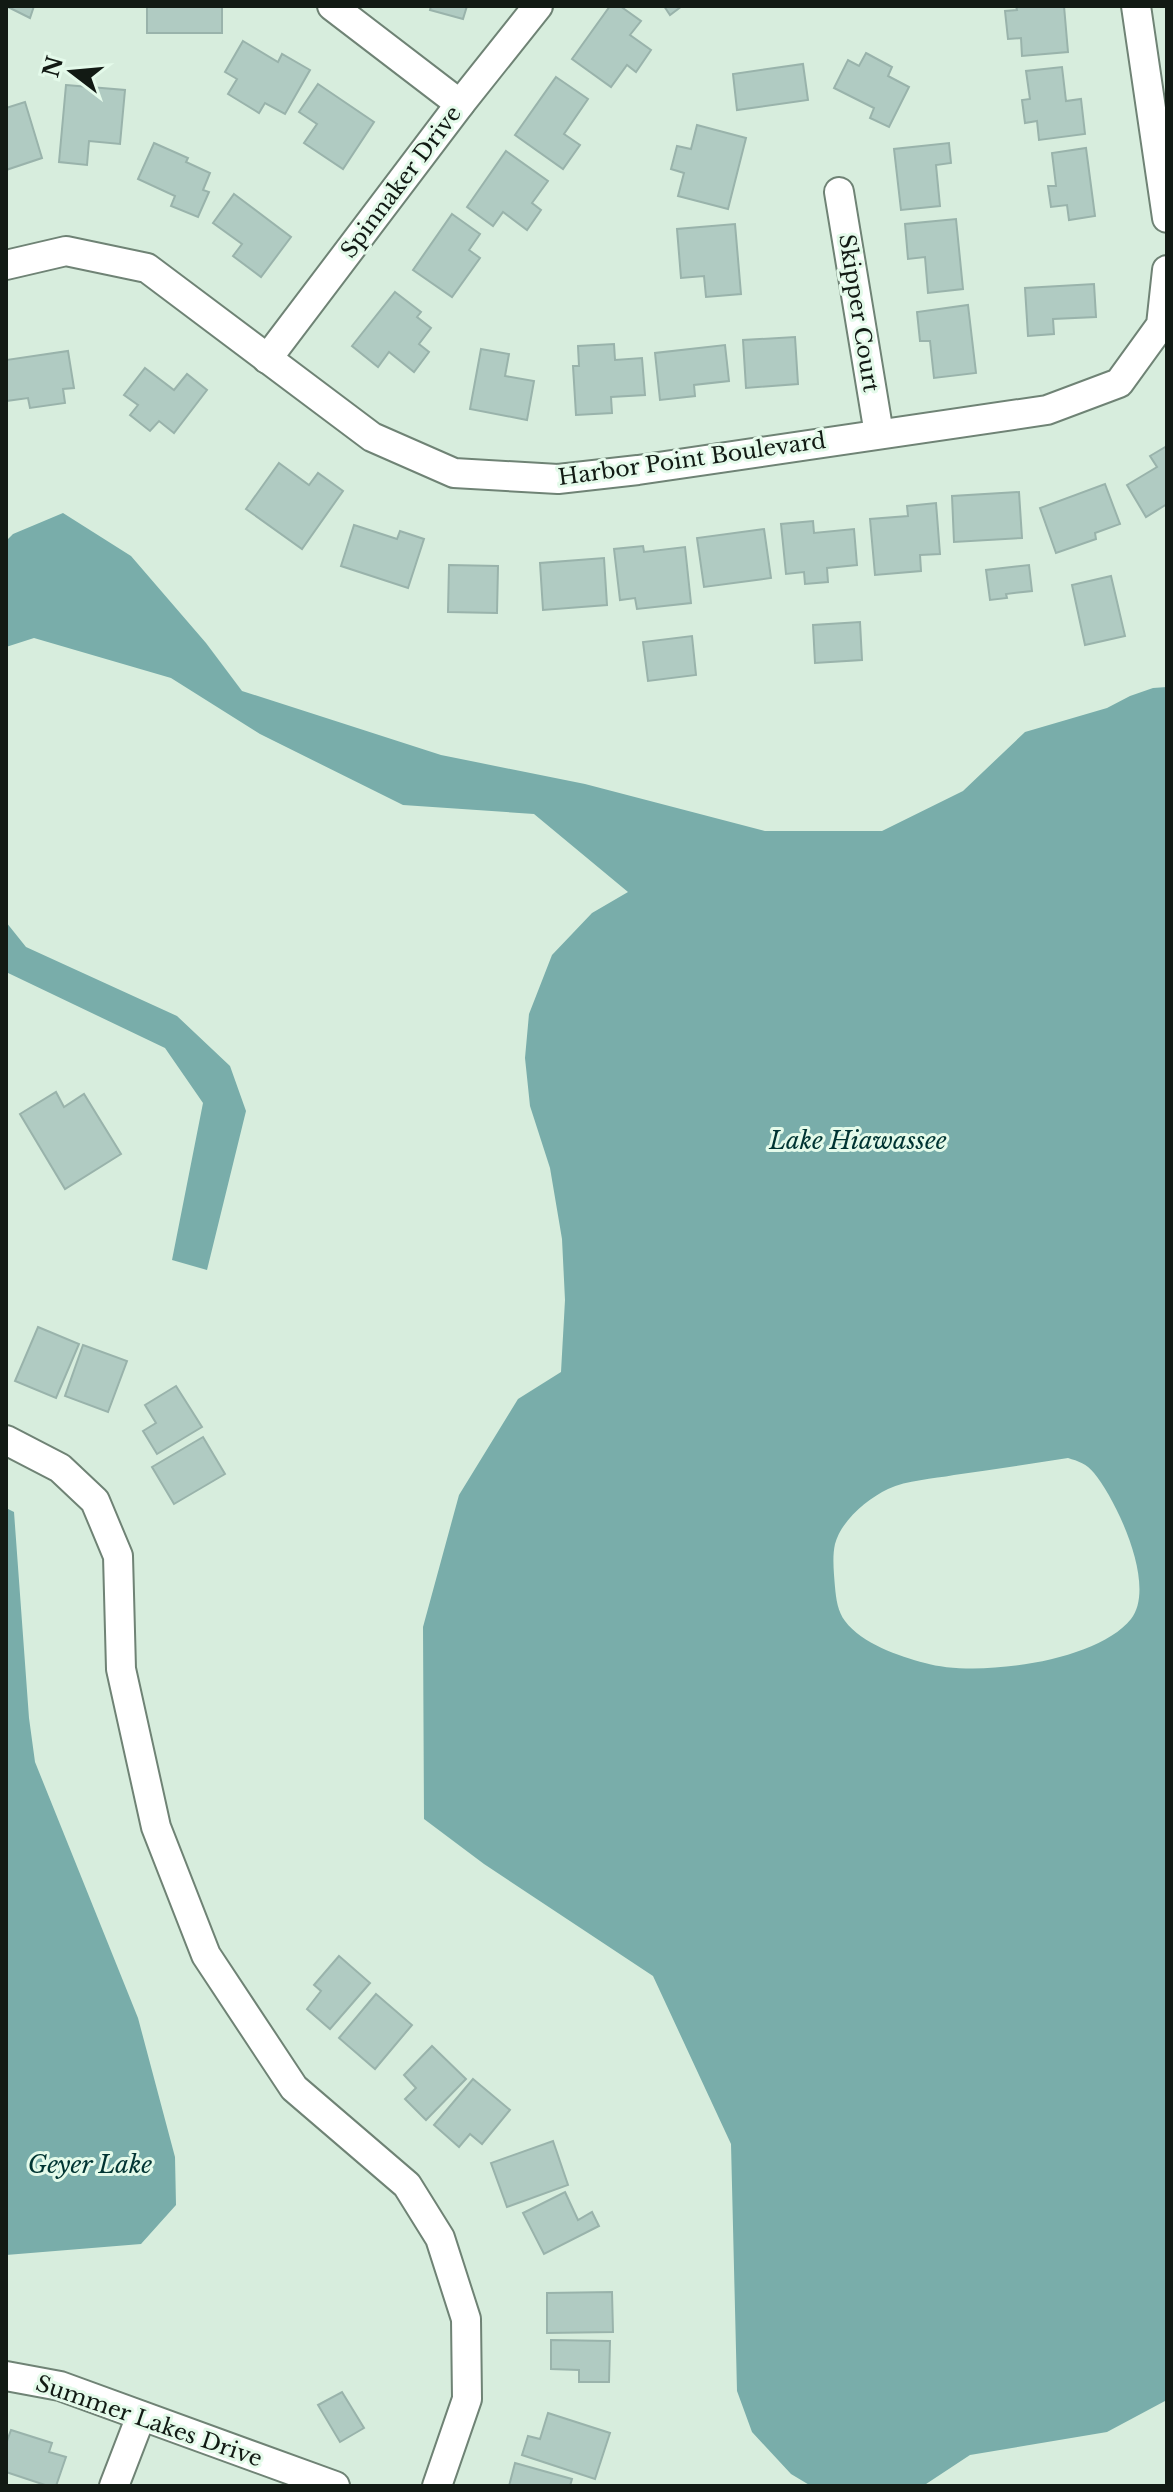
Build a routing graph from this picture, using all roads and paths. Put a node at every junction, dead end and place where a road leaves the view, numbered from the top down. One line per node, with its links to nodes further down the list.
1 (332, 6): 4 (street)
2 (538, 6): 4 (street, Spinnaker Drive)
3 (1136, 6): 6 (street)
4 (460, 104): 9 (street, Spinnaker Drive)
5 (839, 192): 10 (street, Skipper Court)
6 (1167, 218)
7 (6, 265): 9 (street, Harbor Point Boulevard)
8 (1167, 270): 10 (street, Harbor Point Boulevard)
9 (267, 359): 10 (street, Harbor Point Boulevard)
10 (879, 434)
11 (6, 1440): 16 (street)
12 (6, 2376): 13 (street, Summer Lakes Drive)
13 (141, 2416): 14 (street); 15 (street, Summer Lakes Drive)
14 (114, 2486)
15 (335, 2486)
16 (437, 2486)

